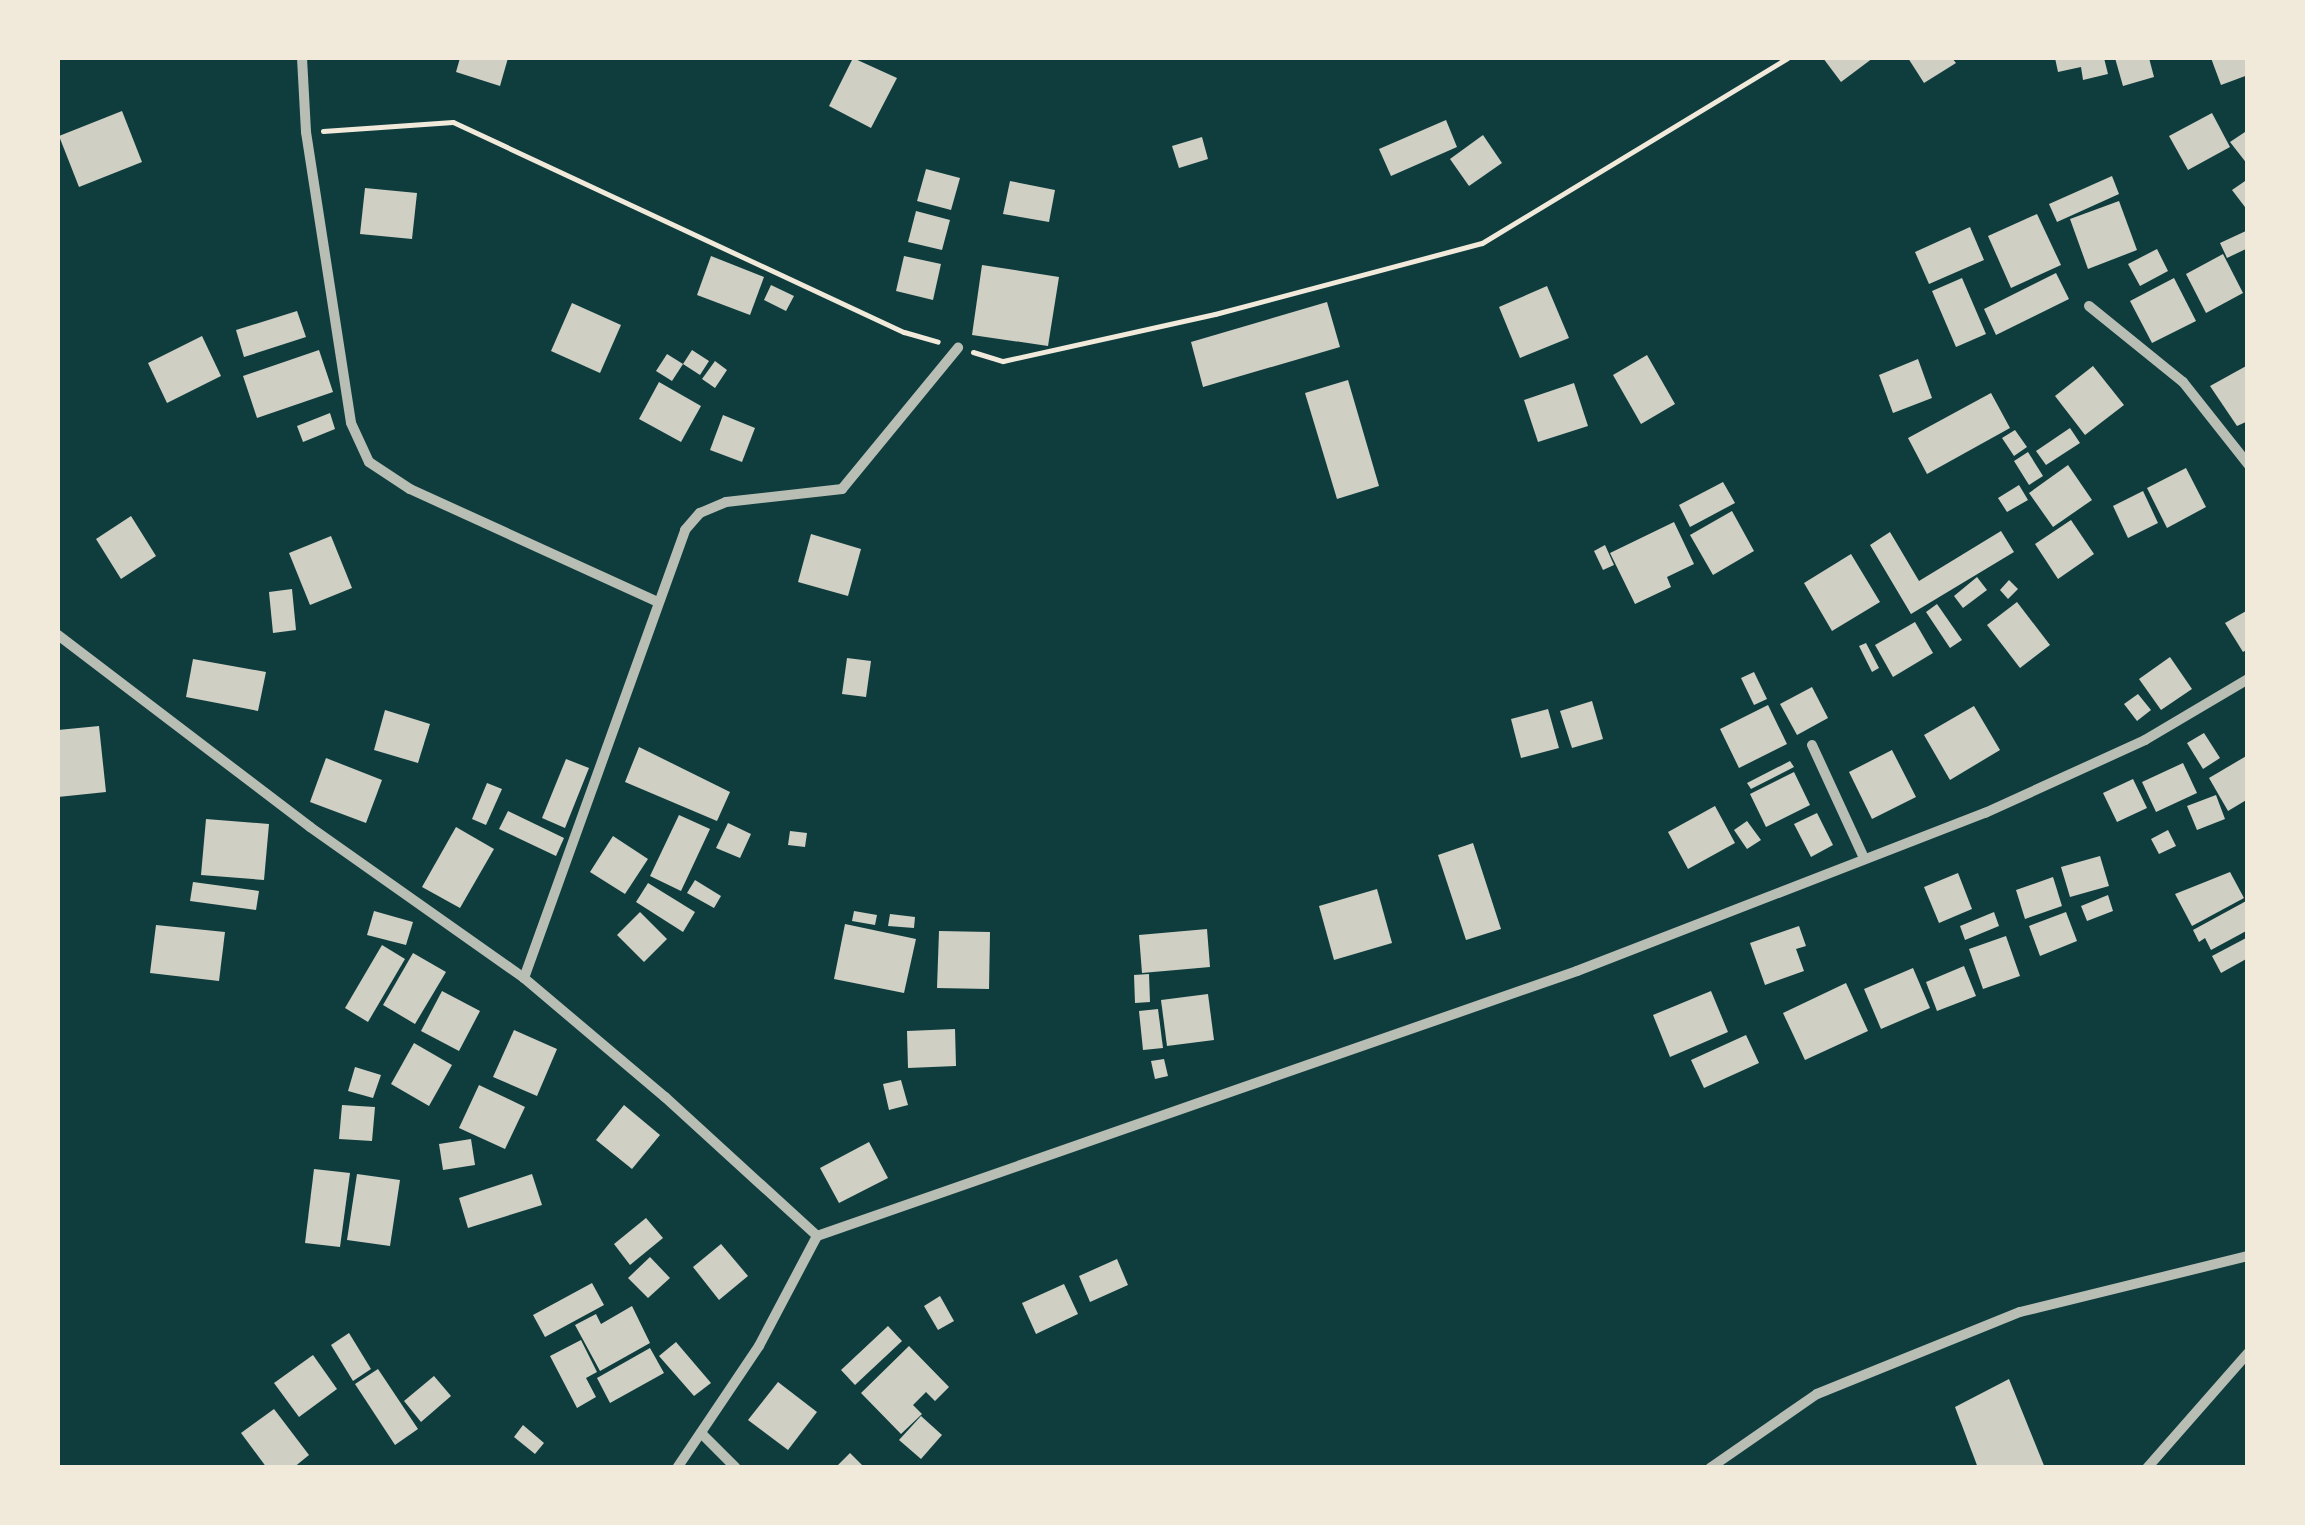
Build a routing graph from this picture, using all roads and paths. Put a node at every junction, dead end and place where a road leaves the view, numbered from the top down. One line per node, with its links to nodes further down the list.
1 (302, 58): 3 (street)
2 (1787, 58): 5 (path)
3 (306, 132): 5 (path); 7 (street)
4 (2089, 306): 6 (street)
5 (958, 348): 7 (street)
6 (2248, 464)
7 (658, 602): 12 (street)
8 (58, 635): 12 (street)
9 (2248, 678): 11 (street)
10 (1812, 745): 11 (street)
11 (1864, 858): 13 (street)
12 (524, 978): 13 (street)
13 (817, 1236): 16 (street)
14 (2248, 1256): 19 (street)
15 (2248, 1352): 20 (street)
16 (701, 1433): 17 (street); 18 (street)
17 (677, 1468)
18 (736, 1468)
19 (1710, 1468)
20 (2147, 1468)

